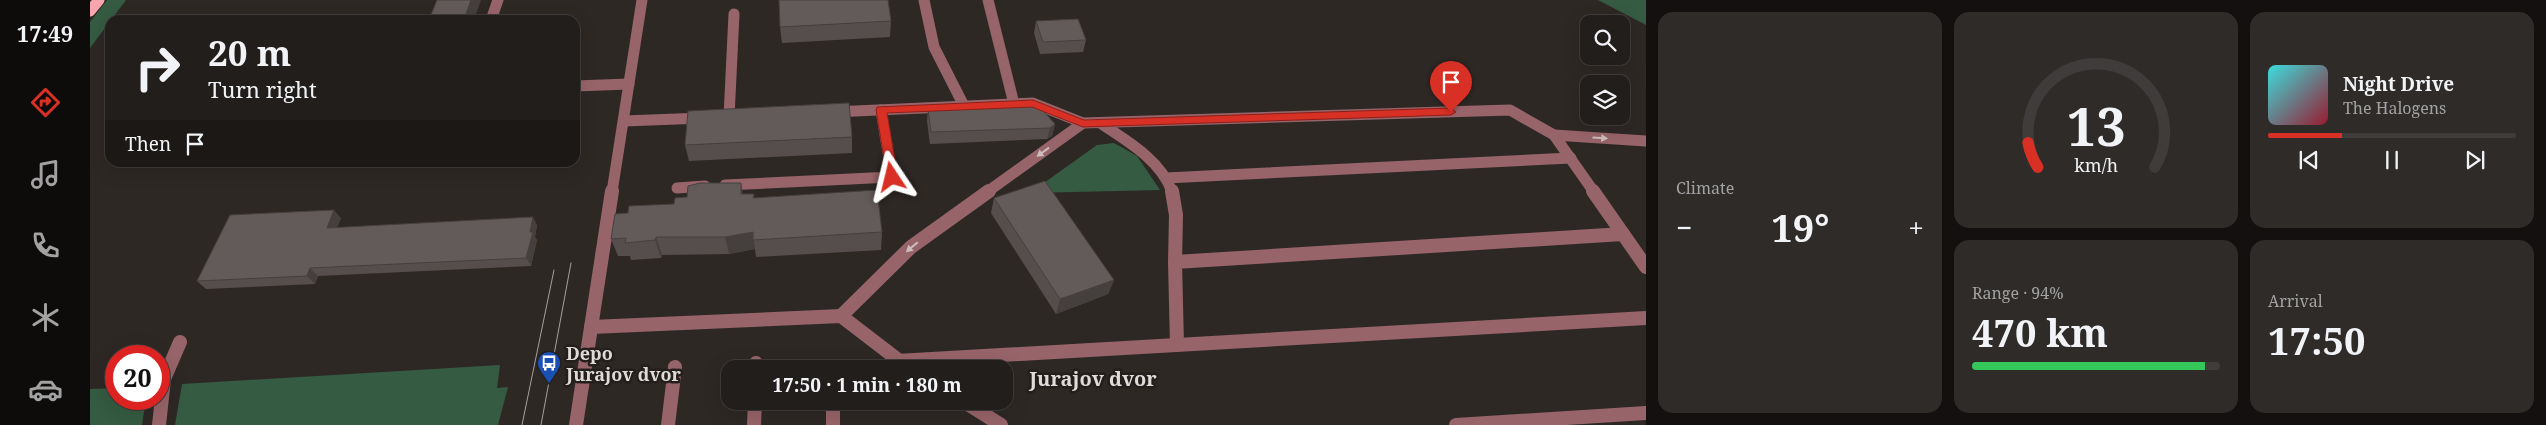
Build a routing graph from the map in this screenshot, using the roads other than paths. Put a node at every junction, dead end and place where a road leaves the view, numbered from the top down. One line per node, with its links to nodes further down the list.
1 (99, 0): 6 (main road)
2 (498, 0): 8 (lane)
3 (642, 0): 9 (lane)
4 (924, 0): 12 (lane)
5 (988, 0): 11 (lane)
6 (90, 11)
7 (734, 14): 15 (lane)
8 (493, 15)
9 (629, 84): 10 (lane); 15 (lane)
10 (580, 86)
11 (1014, 104): 12 (lane); 17 (lane)
12 (964, 106): 13 (lane)
13 (881, 110): 14 (lane); 22 (lane)
14 (824, 112)
15 (624, 121): 28 (lane)
16 (1100, 123): 17 (lane); 18 (lane); 21 (lane)
17 (1083, 124): 26 (lane, one-way to 26)
18 (1554, 135): 19 (lane, one-way to 19); 20 (lane)
19 (1646, 141)
20 (1571, 158): 21 (lane); 23 (lane)
21 (1166, 178): 24 (lane)
22 (677, 188)
23 (1623, 234): 24 (lane); 25 (lane)
24 (1174, 262): 30 (lane)
25 (1646, 267)
26 (841, 316): 28 (lane); 31 (lane)
27 (1646, 318): 30 (lane)
28 (591, 327): 38 (lane)
29 (180, 342): 37 (lane)
30 (1177, 345): 31 (lane)
31 (897, 360)
32 (675, 367): 39 (lane)
33 (755, 410): 40 (lane)
34 (833, 410): 41 (lane)
35 (977, 410): 42 (lane)
36 (1646, 413): 43 (lane)
37 (159, 425)
38 (576, 425)
39 (668, 425)
40 (754, 425)
41 (833, 425)
42 (1001, 425)
43 (1456, 425)

